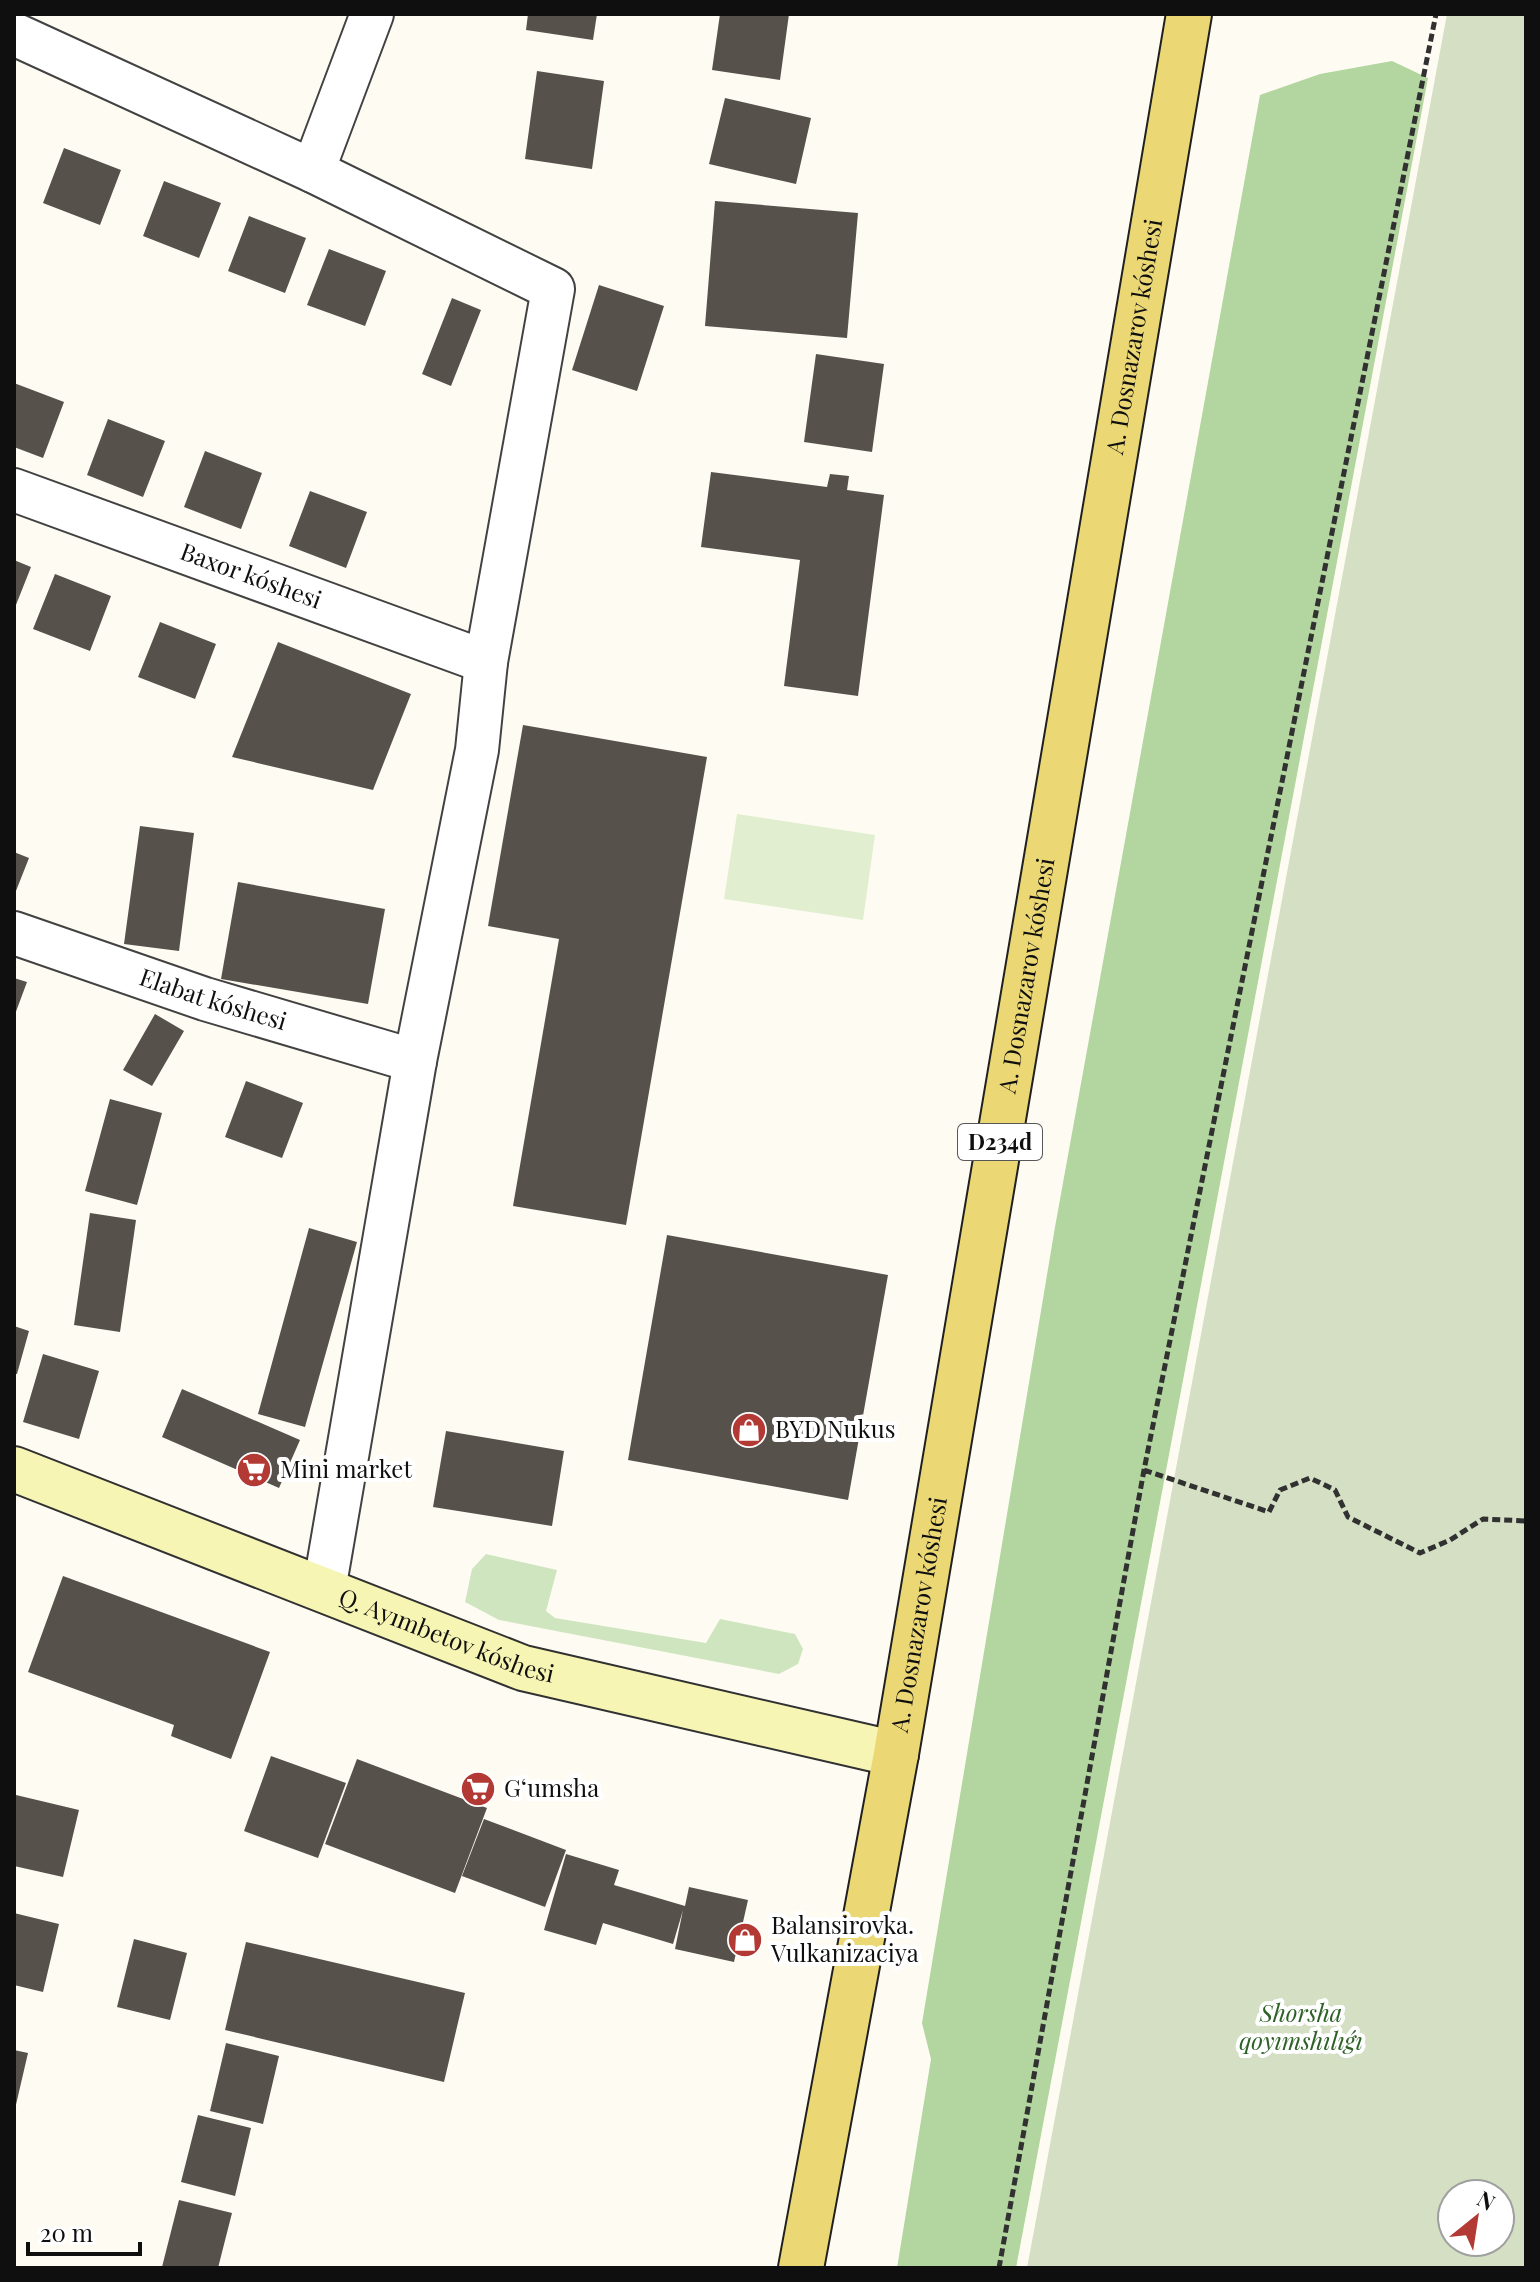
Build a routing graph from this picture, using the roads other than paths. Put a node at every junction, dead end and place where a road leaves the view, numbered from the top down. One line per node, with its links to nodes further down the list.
1 (372, 14): 4 (street)
2 (1189, 14): 11 (main road, A. Dosnazarov kóshesi / D234d)
3 (14, 34): 4 (street)
4 (313, 171): 6 (street)
5 (14, 490): 6 (street, Baxor kóshesi)
6 (486, 662): 8 (street)
7 (14, 933): 8 (street, Elabat kóshesi)
8 (415, 1061): 10 (street)
9 (14, 1469): 10 (street, Q. Ayımbetov kóshesi)
10 (324, 1590): 11 (street, Q. Ayımbetov kóshesi)
11 (896, 1754): 12 (main road, A. Dosnazarov kóshesi / D234d)
12 (801, 2268)

